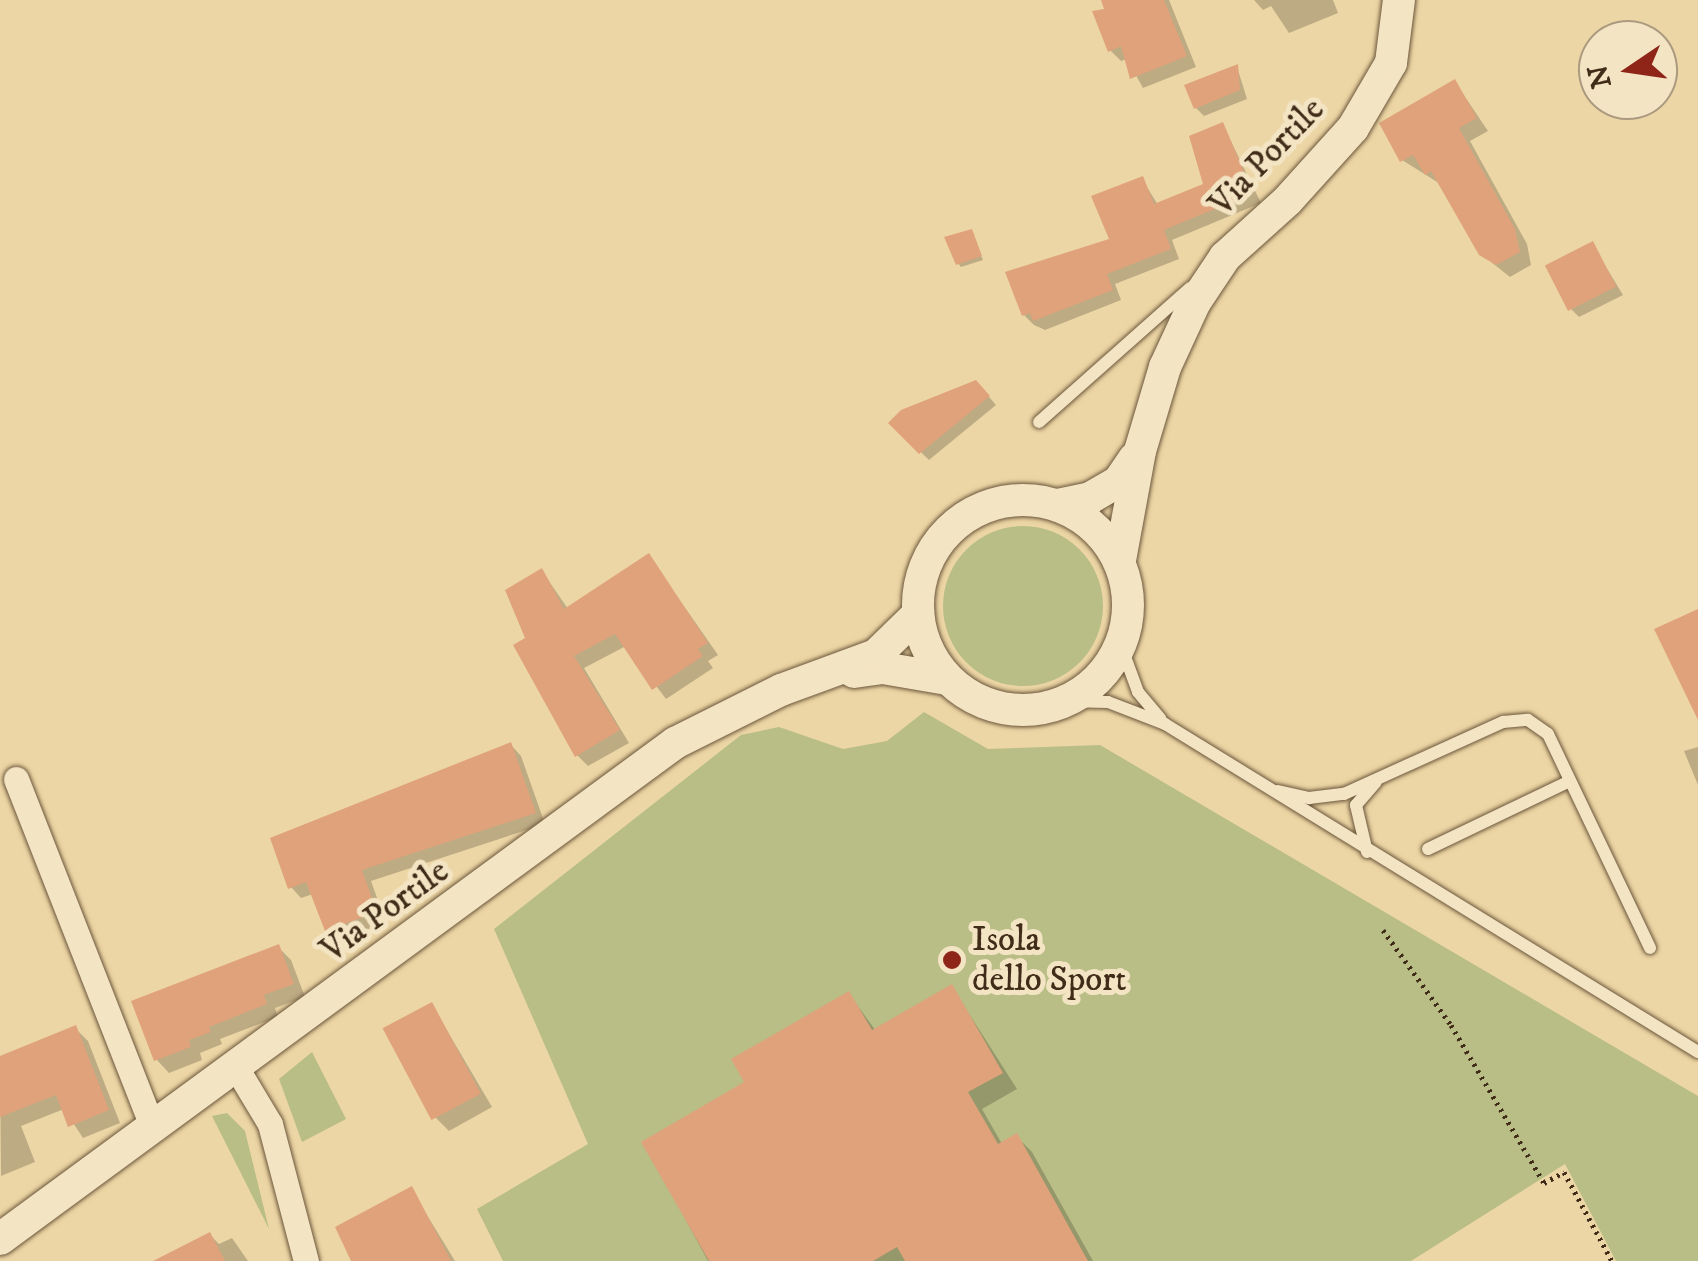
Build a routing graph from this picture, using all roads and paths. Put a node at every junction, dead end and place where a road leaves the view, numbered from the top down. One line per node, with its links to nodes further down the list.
1 (1399, 0): 2 (street, Via Portile)
2 (1225, 257): 3 (lane, Via Portile); 4 (street, Via Portile)
3 (1039, 422)
4 (1140, 451): 5 (street, Via Portile); 6 (street, Via Portile)
5 (1058, 504): 6 (street); 7 (street)
6 (1120, 560): 8 (street)
7 (918, 614): 9 (street, Via Portile); 10 (street)
8 (1120, 644): 11 (street); 12 (lane)
9 (830, 675): 10 (street, Via Portile); 22 (street, Via Portile)
10 (948, 679): 11 (street)
11 (1066, 701): 12 (lane)
12 (1166, 724): 16 (lane)
13 (16, 779): 23 (street)
14 (1378, 780): 15 (lane); 16 (lane); 18 (lane)
15 (1570, 781): 17 (lane); 20 (lane)
16 (1269, 789): 18 (lane)
17 (1428, 849)
18 (1368, 855): 21 (lane)
19 (1383, 930): 26 (path)
20 (1650, 948)
21 (1698, 1052)
22 (237, 1069): 23 (street, Via Portile); 25 (street)
23 (153, 1128): 24 (street, Via Portile)
24 (0, 1239)
25 (306, 1261)
26 (1612, 1261)

